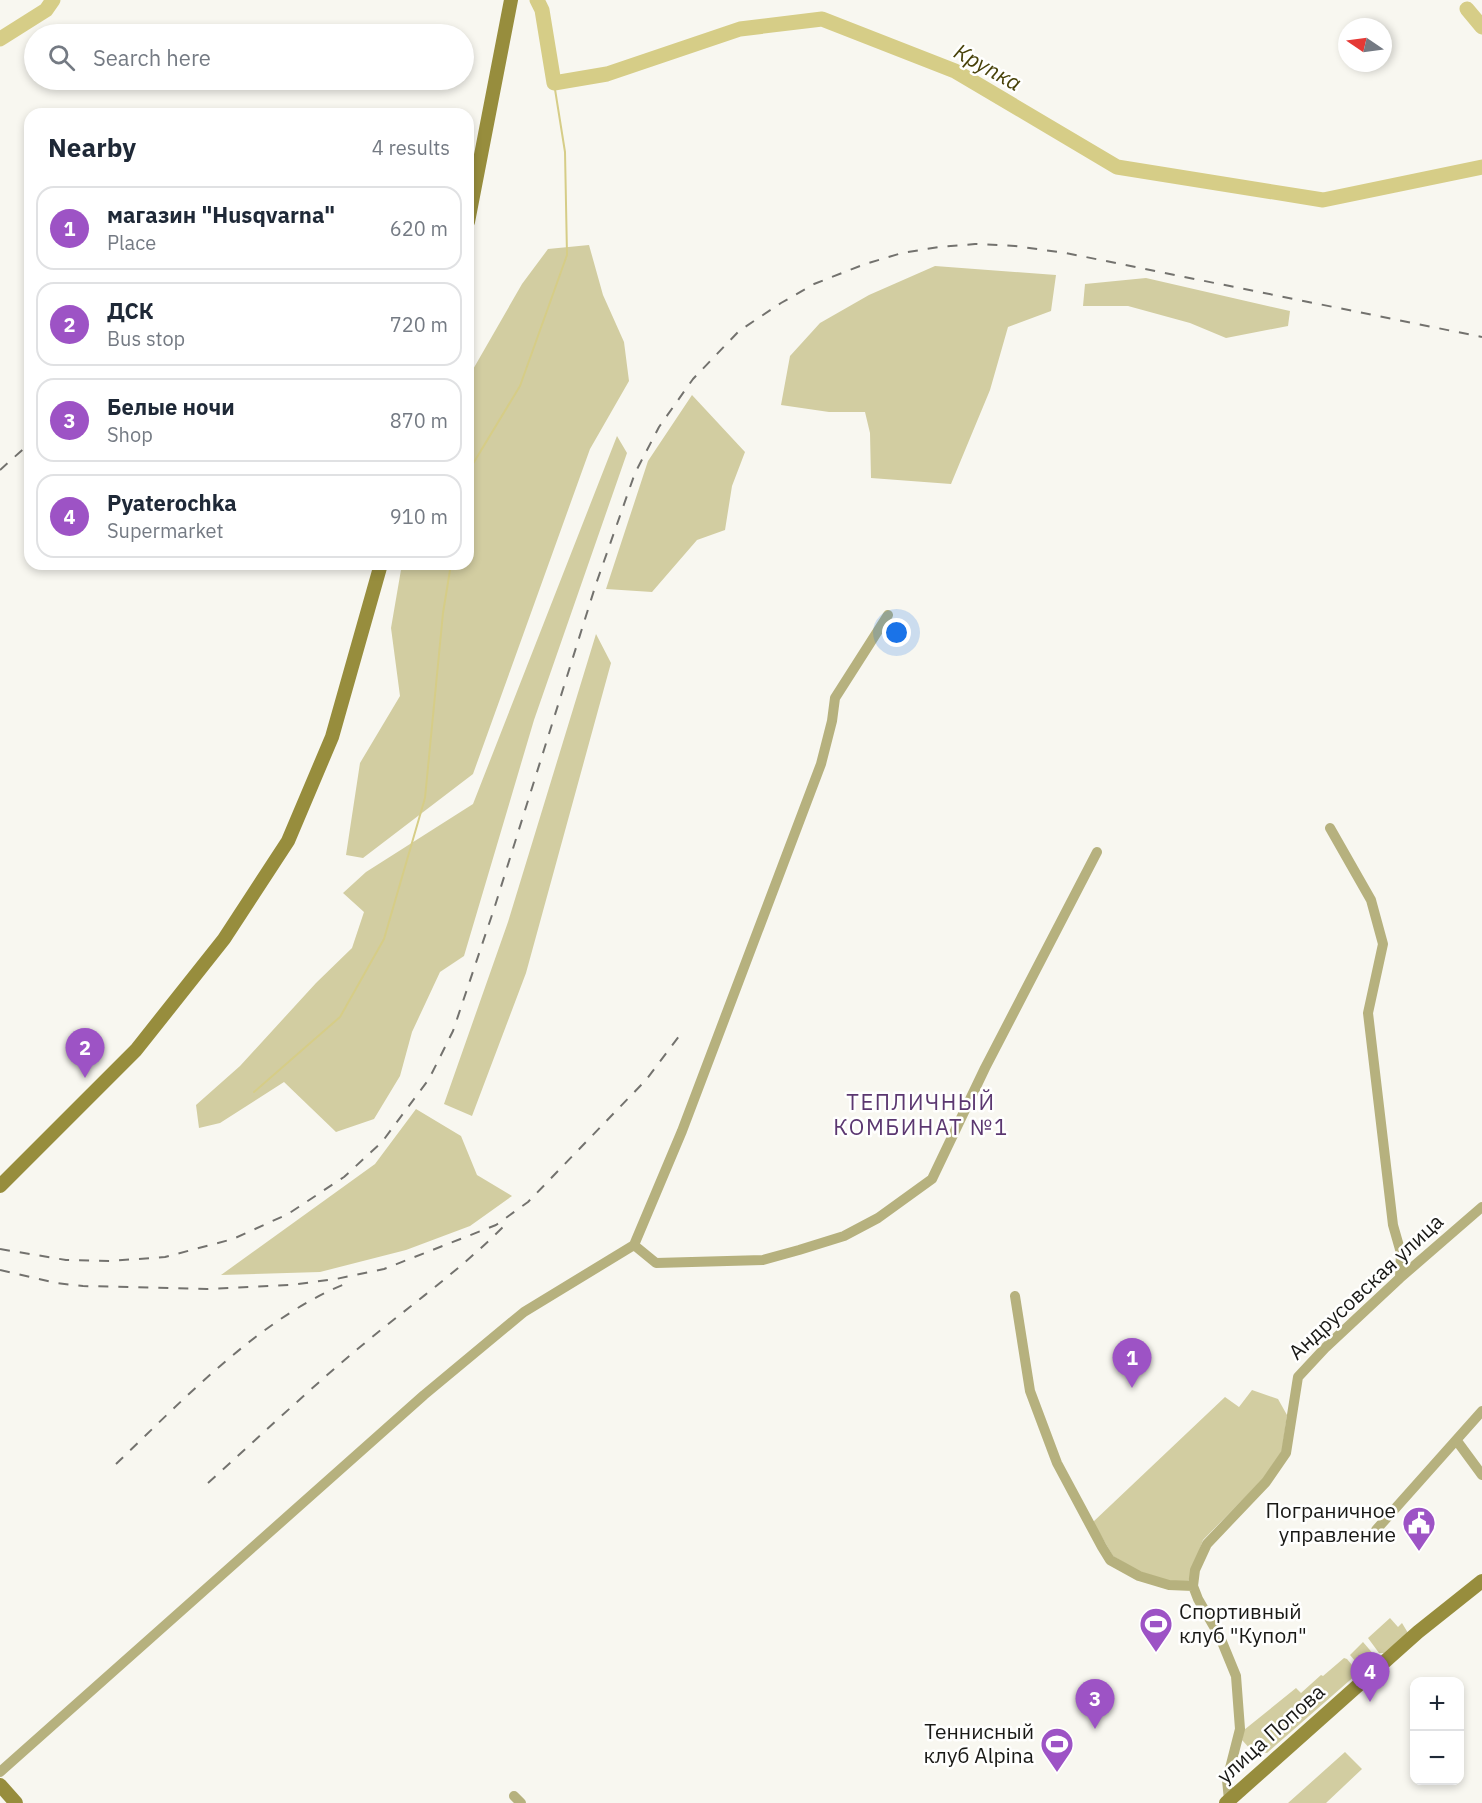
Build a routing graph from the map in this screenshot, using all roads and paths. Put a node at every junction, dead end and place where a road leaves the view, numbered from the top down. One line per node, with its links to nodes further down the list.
1 (511, 0): 2 (street)
2 (474, 191)
3 (379, 570): 7 (street)
4 (888, 615): 9 (street)
5 (1330, 828): 10 (street)
6 (1097, 852): 9 (street)
7 (0, 1186)
8 (1482, 1207): 10 (street, Андрусовская улица)
9 (634, 1245): 18 (street)
10 (1400, 1278): 17 (street, Андрусовская улица)
11 (1016, 1296): 17 (street)
12 (1482, 1411): 13 (street)
13 (1457, 1441): 14 (street); 15 (street)
14 (1482, 1475)
15 (1376, 1530)
16 (1482, 1581): 20 (street, улица Попова)
17 (1193, 1586): 20 (street)
18 (0, 1772)
19 (0, 1785): 21 (street)
20 (1228, 1802)
21 (16, 1803)

